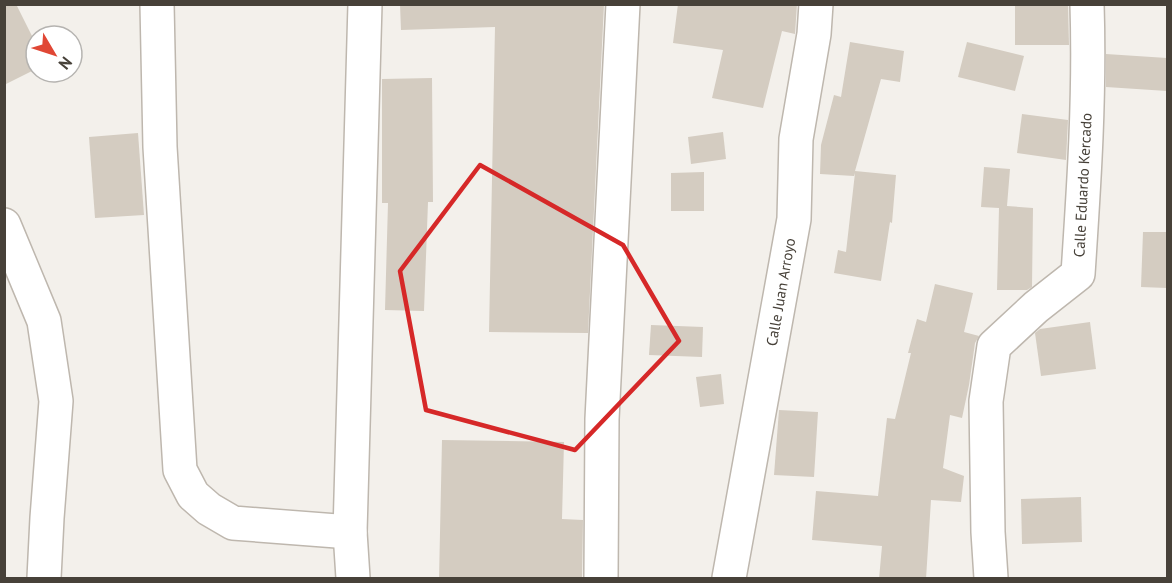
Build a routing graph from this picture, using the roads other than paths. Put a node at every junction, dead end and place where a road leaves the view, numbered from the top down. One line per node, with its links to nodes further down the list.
1 (157, 4): 7 (street)
2 (365, 4): 7 (street)
3 (623, 4): 10 (street)
4 (816, 4): 11 (street, Calle Juan Arroyo)
5 (1087, 4): 12 (street, Calle Eduardo Kercado)
6 (4, 225): 8 (street)
7 (350, 532): 9 (street)
8 (44, 579)
9 (353, 579)
10 (601, 579)
11 (729, 579)
12 (991, 579)

